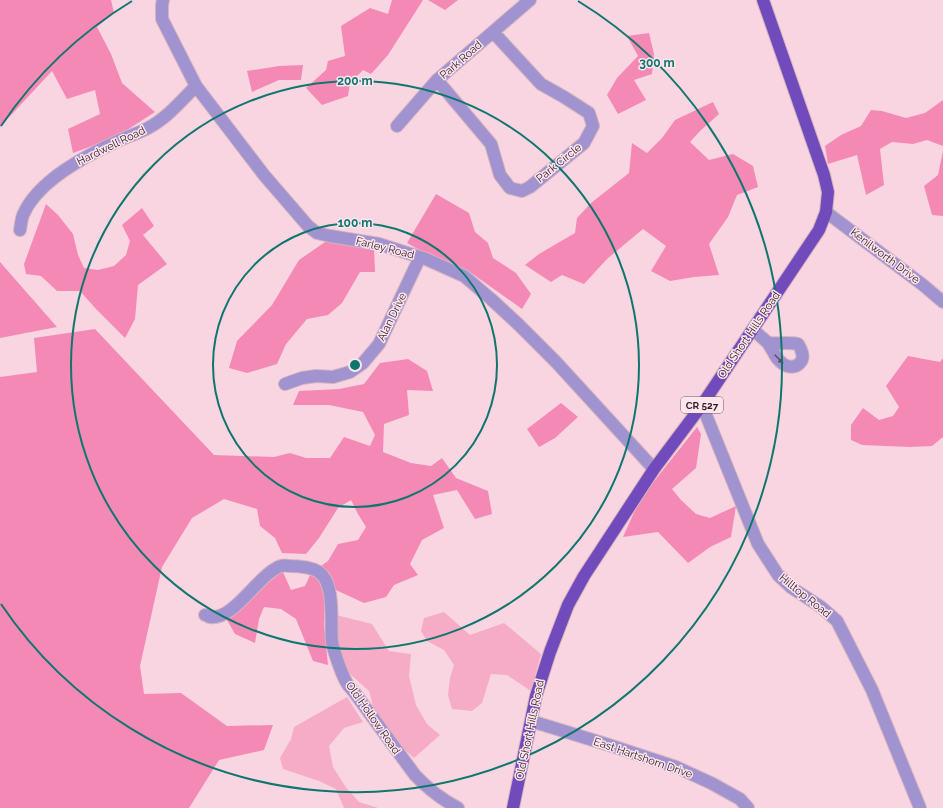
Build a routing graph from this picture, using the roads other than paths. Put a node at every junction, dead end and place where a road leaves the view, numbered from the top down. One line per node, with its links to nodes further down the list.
1 (163, 0): 6 (street, Farley Road)
2 (530, 0): 4 (street, Park Road)
3 (763, 0): 8 (main road, Old Short Hills Road / CR 527)
4 (493, 32): 5 (street, Park Road); 5 (street, Park Circle)
5 (437, 80): 7 (street, Park Road)
6 (196, 86): 9 (street, Hardwell Road); 10 (street, Farley Road)
7 (397, 126)
8 (826, 212): 11 (street, Kenilworth Drive); 12 (main road, Old Short Hills Road / CR 527)
9 (20, 230)
10 (420, 257): 14 (street, Alan Drive); 16 (street, Farley Road)
11 (943, 302)
12 (753, 329): 13 (street); 15 (main road, Old Short Hills Road / CR 527)
13 (768, 343)
14 (285, 384)
15 (702, 404): 16 (main road, Old Short Hills Road / CR 527); 22 (street, Hilltop Road)
16 (654, 469): 18 (main road, Old Short Hills Road / CR 527)
17 (205, 615): 19 (street, Old Hollow Road)
18 (531, 721): 20 (main road, Old Short Hills Road / CR 527); 21 (street, East Hartshorn Drive)
19 (458, 808)
20 (513, 808)
21 (748, 808)
22 (920, 808)

